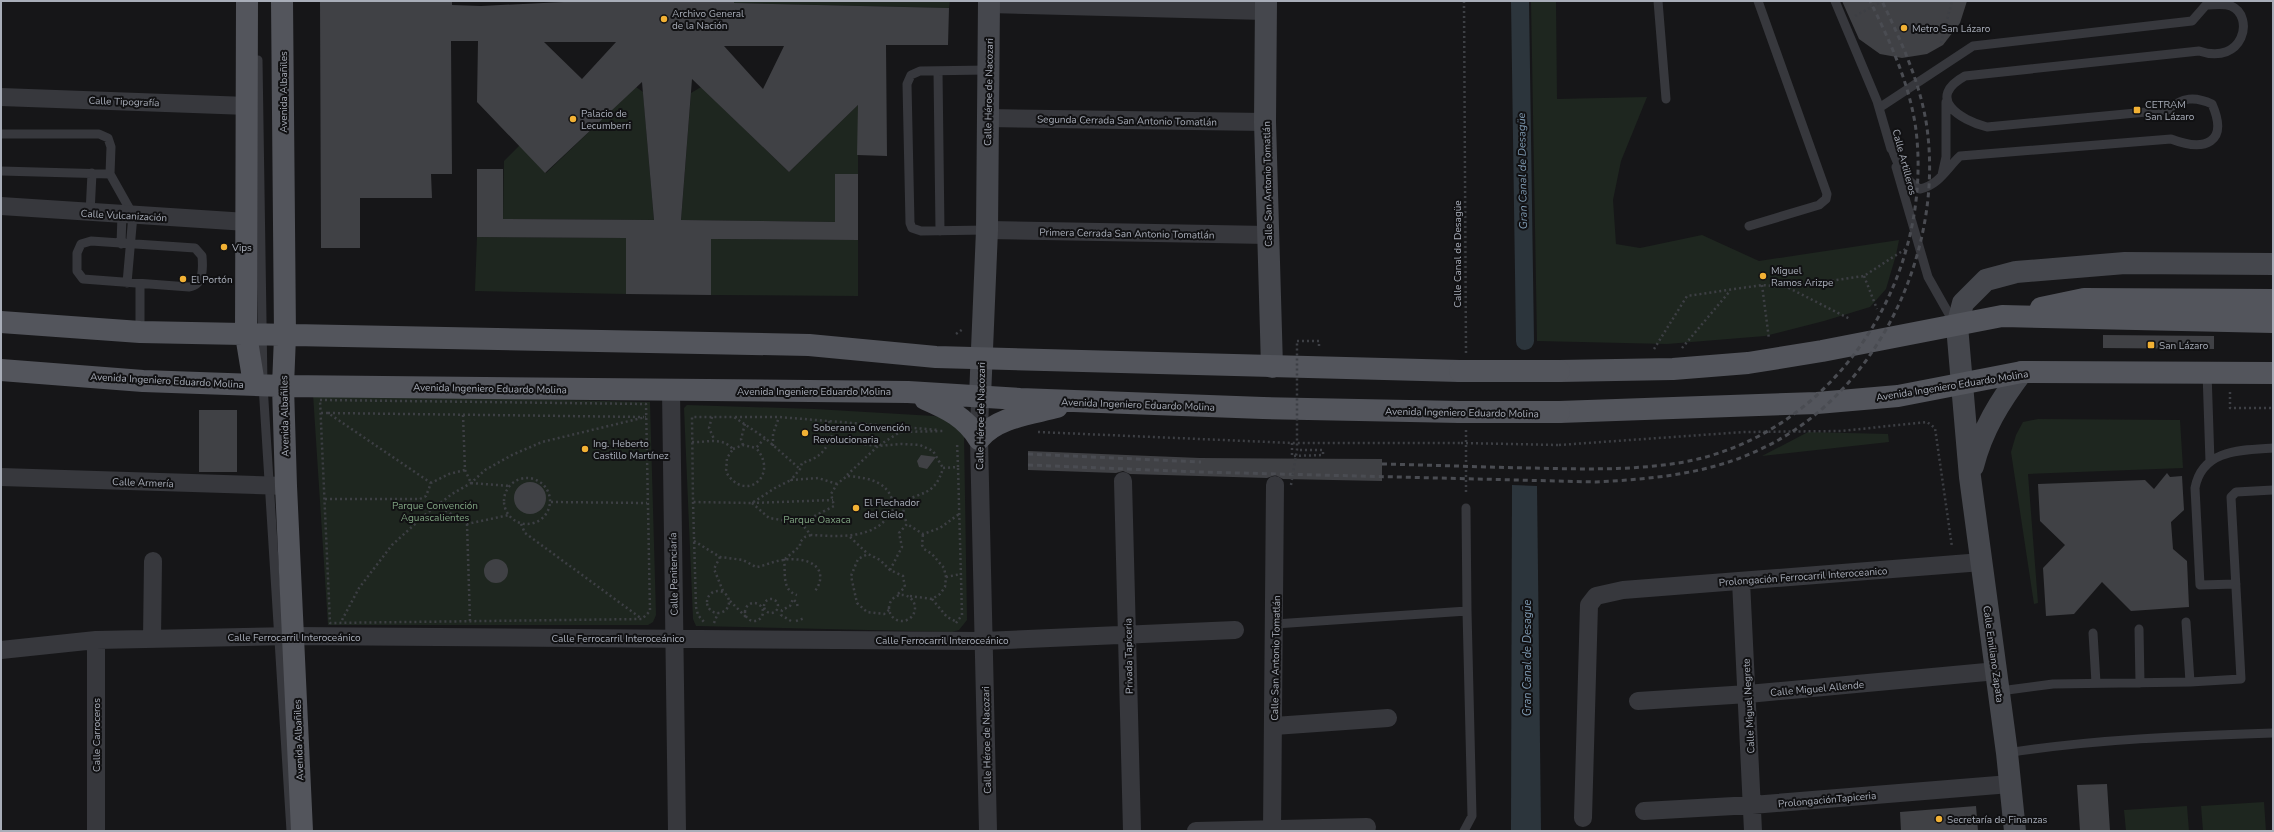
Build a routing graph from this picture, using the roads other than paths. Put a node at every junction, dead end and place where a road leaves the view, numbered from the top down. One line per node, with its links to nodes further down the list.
1 (247, 1): 14 (main road, Avenida Albañiles)
2 (282, 1): 44 (main road, Avenida Albañiles)
3 (1658, 1): 12 (lane)
4 (1758, 1): 28 (lane)
5 (1836, 1): 15 (lane, Calle Artilleros)
6 (989, 3): 7 (street); 9 (street, Calle Héroe de Nacozari)
7 (1266, 6): 17 (street, Calle San Antonio Tomatlán)
8 (258, 49): 43 (lane)
9 (988, 70): 10 (lane); 16 (street, Calle Héroe de Nacozari)
10 (938, 71): 30 (lane); 30 (lane)
11 (1, 97): 14 (street, Calle Tipografía)
12 (1666, 99)
13 (1946, 99): 15 (lane); 23 (lane); 23 (lane)
14 (248, 106): 27 (main road, Avenida Albañiles)
15 (1879, 108): 19 (lane, Calle Artilleros)
16 (988, 118): 17 (street, Segunda Cerrada San Antonio Tomatlán); 29 (street, Calle Héroe de Nacozari)
17 (1266, 122): 31 (street, Calle San Antonio Tomatlán)
18 (1, 134): 22 (lane)
19 (1890, 144): 23 (lane); 41 (lane, Calle Artilleros)
20 (1, 170): 21 (lane)
21 (92, 173): 22 (lane); 25 (lane)
22 (110, 174): 26 (lane)
23 (1941, 178)
24 (1, 206): 25 (street, Calle Vulcanización)
25 (90, 213): 26 (street, Calle Vulcanización)
26 (127, 215): 27 (street, Calle Vulcanización); 32 (lane); 33 (lane)
27 (247, 222): 43 (main road, Avenida Albañiles)
28 (1749, 226)
29 (987, 230): 30 (lane); 31 (street, Primera Cerrada San Antonio Tomatlán); 45 (street, Calle Héroe de Nacozari)
30 (940, 231)
31 (1268, 235): 46 (street, Calle San Antonio Tomatlán)
32 (121, 244): 33 (lane); 35 (lane)
33 (131, 245): 35 (lane); 36 (lane)
34 (2273, 264): 41 (street)
35 (127, 283): 36 (lane)
36 (140, 284): 42 (lane)
37 (2273, 300): 38 (main road)
38 (2002, 316): 40 (main road); 41 (main road)
39 (1, 322): 42 (main road)
40 (2273, 322)
41 (1957, 326): 46 (main road, bridge); 52 (street, Calle Emiliano Zapata)
42 (140, 332): 43 (main road)
43 (254, 335): 44 (main road); 51 (main road, Avenida Albañiles)
44 (285, 336): 45 (main road); 51 (main road, Avenida Albañiles)
45 (981, 359): 46 (main road); 55 (street, Calle Héroe de Nacozari)
46 (1272, 367)
47 (1, 370): 51 (main road, Avenida Ingeniero Eduardo Molina)
48 (2022, 372): 49 (main road, Avenida Ingeniero Eduardo Molina); 52 (main road, Avenida Ingeniero Eduardo Molina); 61 (street, Calle Emiliano Zapata)
49 (2207, 372): 50 (main road, Avenida Ingeniero Eduardo Molina); 59 (lane)
50 (2273, 373)
51 (267, 385): 53 (main road, Avenida Ingeniero Eduardo Molina); 64 (main road, Avenida Albañiles)
52 (1961, 385): 56 (main road, Avenida Ingeniero Eduardo Molina, bridge); 61 (street, Calle Emiliano Zapata)
53 (671, 390): 54 (main road, Avenida Ingeniero Eduardo Molina); 79 (street, Calle Penitenciaría)
54 (908, 392): 55 (main road, Avenida Ingeniero Eduardo Molina); 57 (main road)
55 (980, 397): 56 (main road, Avenida Ingeniero Eduardo Molina); 57 (street, Calle Héroe de Nacozari)
56 (1079, 401): 57 (main road)
57 (979, 439): 82 (street, Calle Héroe de Nacozari)
58 (2273, 448): 59 (lane)
59 (2210, 462): 70 (lane)
60 (1, 477): 64 (street, Calle Armería)
61 (1970, 477): 68 (street, Calle Emiliano Zapata)
62 (1123, 481): 77 (street, Privada Tapiceria)
63 (1283, 485): 73 (street, Calle San Antonio Tomatlán)
64 (278, 486): 78 (main road, Avenida Albañiles)
65 (2273, 490): 70 (lane)
66 (1466, 508): 71 (lane)
67 (153, 561): 80 (street)
68 (1982, 562): 69 (street, Prolongación Ferrocarril Interoceanico); 84 (street, Calle Emiliano Zapata)
69 (1741, 581): 88 (street, Calle Miguel Negrete); 97 (street, Prolongación Ferrocarril Interoceanico)
70 (2236, 584): 85 (lane)
71 (1467, 611): 73 (lane); 107 (lane)
72 (2186, 622): 85 (lane)
73 (1275, 624): 91 (street, Calle San Antonio Tomatlán)
74 (2139, 629): 87 (lane)
75 (1235, 630): 77 (street, Calle Ferrocarril Interoceánico)
76 (2093, 632): 86 (lane)
77 (1128, 635): 82 (street, Calle Ferrocarril Interoceánico); 105 (street, Privada Tapiceria)
78 (286, 637): 79 (street, Calle Ferrocarril Interoceánico); 80 (street, Calle Ferrocarril Interoceánico); 101 (lane); 102 (main road, Avenida Albañiles)
79 (674, 638): 82 (street, Calle Ferrocarril Interoceánico); 103 (street, Calle Penitenciaría)
80 (152, 639): 81 (street, Calle Ferrocarril Interoceánico)
81 (96, 640): 83 (street, Calle Ferrocarril Interoceánico); 100 (street, Calle Carroceros)
82 (983, 641): 104 (street, Calle Héroe de Nacozari)
83 (1, 650)
84 (1998, 681): 86 (lane); 88 (street, Calle Miguel Allende); 93 (street, Calle Emiliano Zapata)
85 (2190, 682): 87 (lane)
86 (2096, 683): 87 (lane)
87 (2140, 683)
88 (1748, 694): 89 (street, Calle Miguel Allende); 95 (street, Calle Miguel Negrete)
89 (1638, 701)
90 (1388, 718): 91 (street)
91 (1274, 726): 99 (street, Calle San Antonio Tomatlán)
92 (2273, 733): 93 (lane)
93 (2007, 753): 94 (street, Calle Emiliano Zapata)
94 (2010, 784): 95 (street, ProlongaciónTapiceria); 109 (street, Calle Emiliano Zapata)
95 (1752, 805): 96 (street, ProlongaciónTapiceria); 108 (street, Calle Miguel Negrete)
96 (1644, 811)
97 (1583, 818)
98 (1367, 827): 99 (street)
99 (1272, 830): 106 (street)
100 (96, 831)
101 (290, 831)
102 (302, 831)
103 (677, 831)
104 (988, 831)
105 (1132, 831)
106 (1196, 831)
107 (1464, 831)
108 (1753, 831)
109 (2015, 831)

